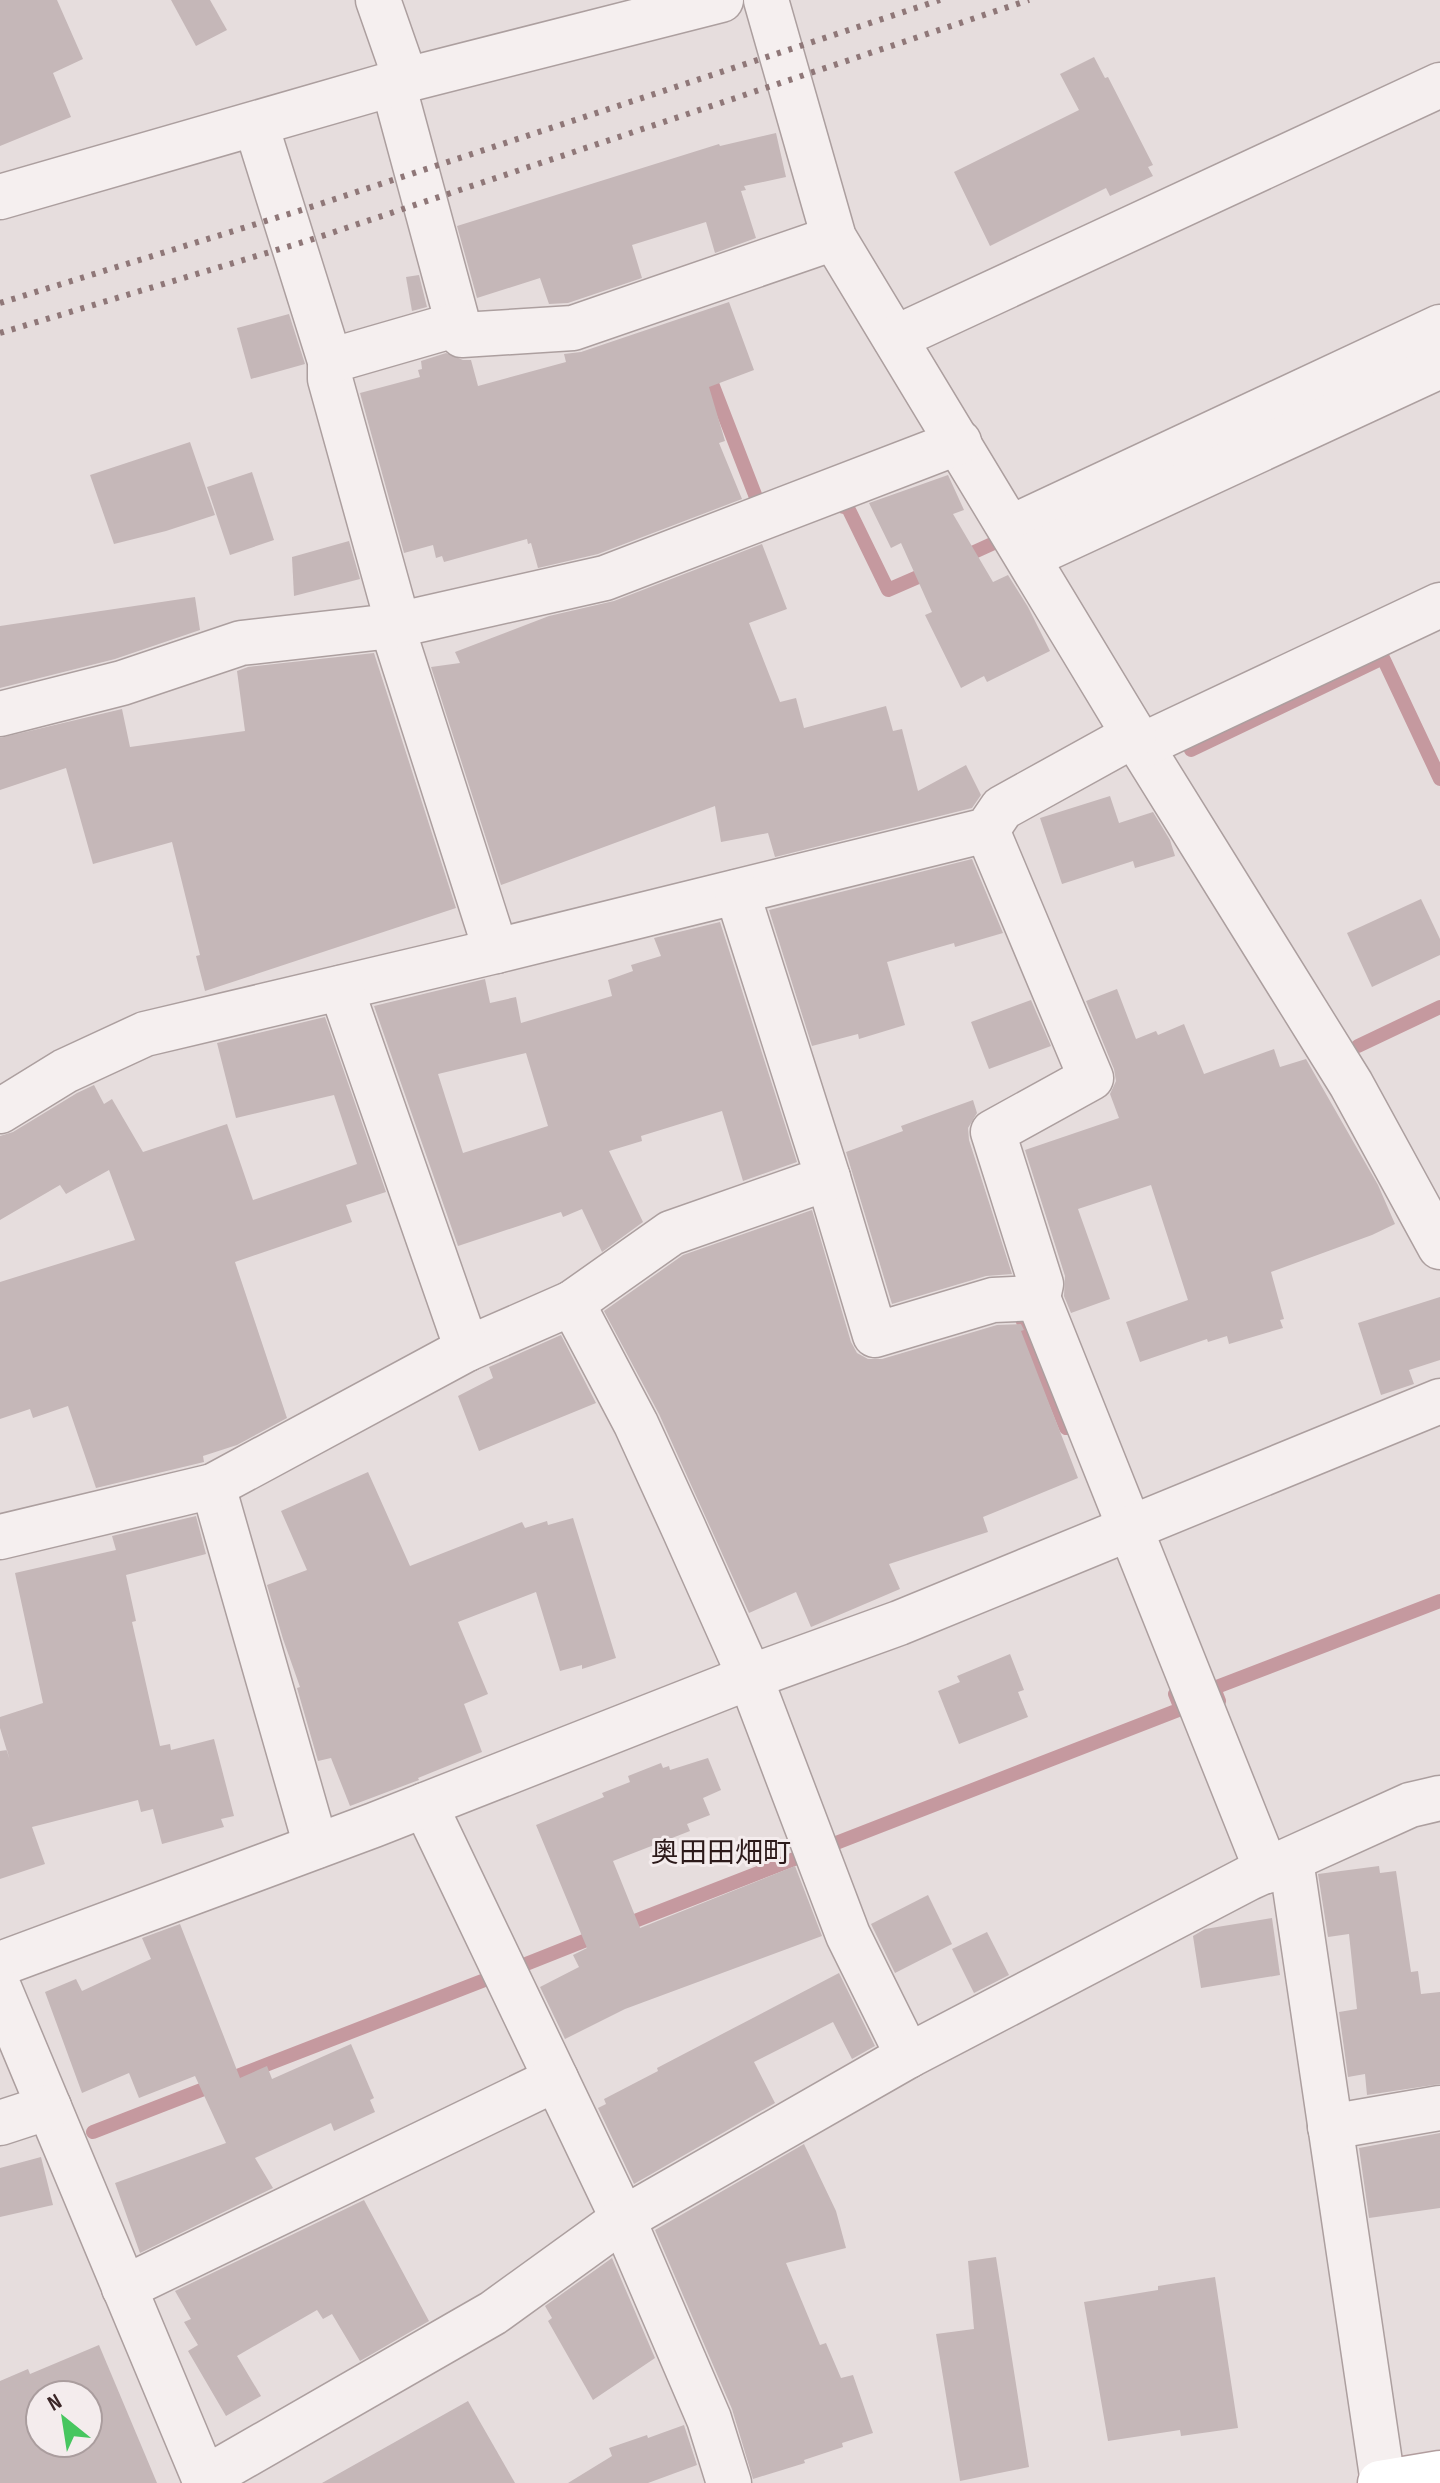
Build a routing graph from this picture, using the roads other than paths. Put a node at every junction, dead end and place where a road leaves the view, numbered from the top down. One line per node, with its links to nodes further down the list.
1 (378, 0): 4 (street)
2 (721, 0): 4 (street)
3 (766, 0): 8 (street)
4 (399, 82): 6 (street); 9 (street)
5 (1440, 85): 11 (street)
6 (256, 125): 7 (street); 12 (street)
7 (0, 197)
8 (834, 238): 9 (street); 11 (street)
9 (458, 324): 12 (street)
10 (1440, 327): 15 (street)
11 (895, 338): 14 (street)
12 (330, 361): 17 (street)
13 (1440, 366): 15 (street)
14 (959, 442): 15 (street); 17 (street)
15 (1019, 543): 19 (street)
16 (1440, 605): 19 (street)
17 (395, 625): 18 (street); 22 (street)
18 (0, 714)
19 (1138, 740): 20 (street); 26 (street)
20 (987, 830): 21 (street); 27 (street)
21 (737, 892): 22 (street); 25 (street)
22 (496, 951): 23 (street)
23 (341, 988): 24 (street); 29 (street)
24 (3, 1100)
25 (828, 1178): 27 (street); 28 (street)
26 (1440, 1247)
27 (1038, 1298): 32 (street)
28 (572, 1303): 29 (street); 34 (street)
29 (467, 1349): 31 (street)
30 (1440, 1401): 32 (street)
31 (213, 1486): 33 (street); 37 (street)
32 (1131, 1529): 34 (street); 38 (street)
33 (0, 1537)
34 (750, 1677): 36 (street); 41 (street)
35 (1440, 1798): 38 (street)
36 (425, 1805): 37 (street); 42 (street)
37 (316, 1846): 39 (street)
38 (1279, 1865): 41 (street); 46 (street)
39 (0, 1964)
40 (0, 1990): 43 (street)
41 (908, 2056): 47 (street)
42 (556, 2079): 47 (street); 48 (street)
43 (49, 2107): 45 (street); 48 (street)
44 (1440, 2108): 46 (street)
45 (0, 2123)
46 (1330, 2127): 52 (street)
47 (623, 2219): 50 (street); 51 (street)
48 (124, 2288): 50 (street)
49 (1440, 2473): 52 (main road)
50 (205, 2481)
51 (729, 2483)
52 (1382, 2483)

